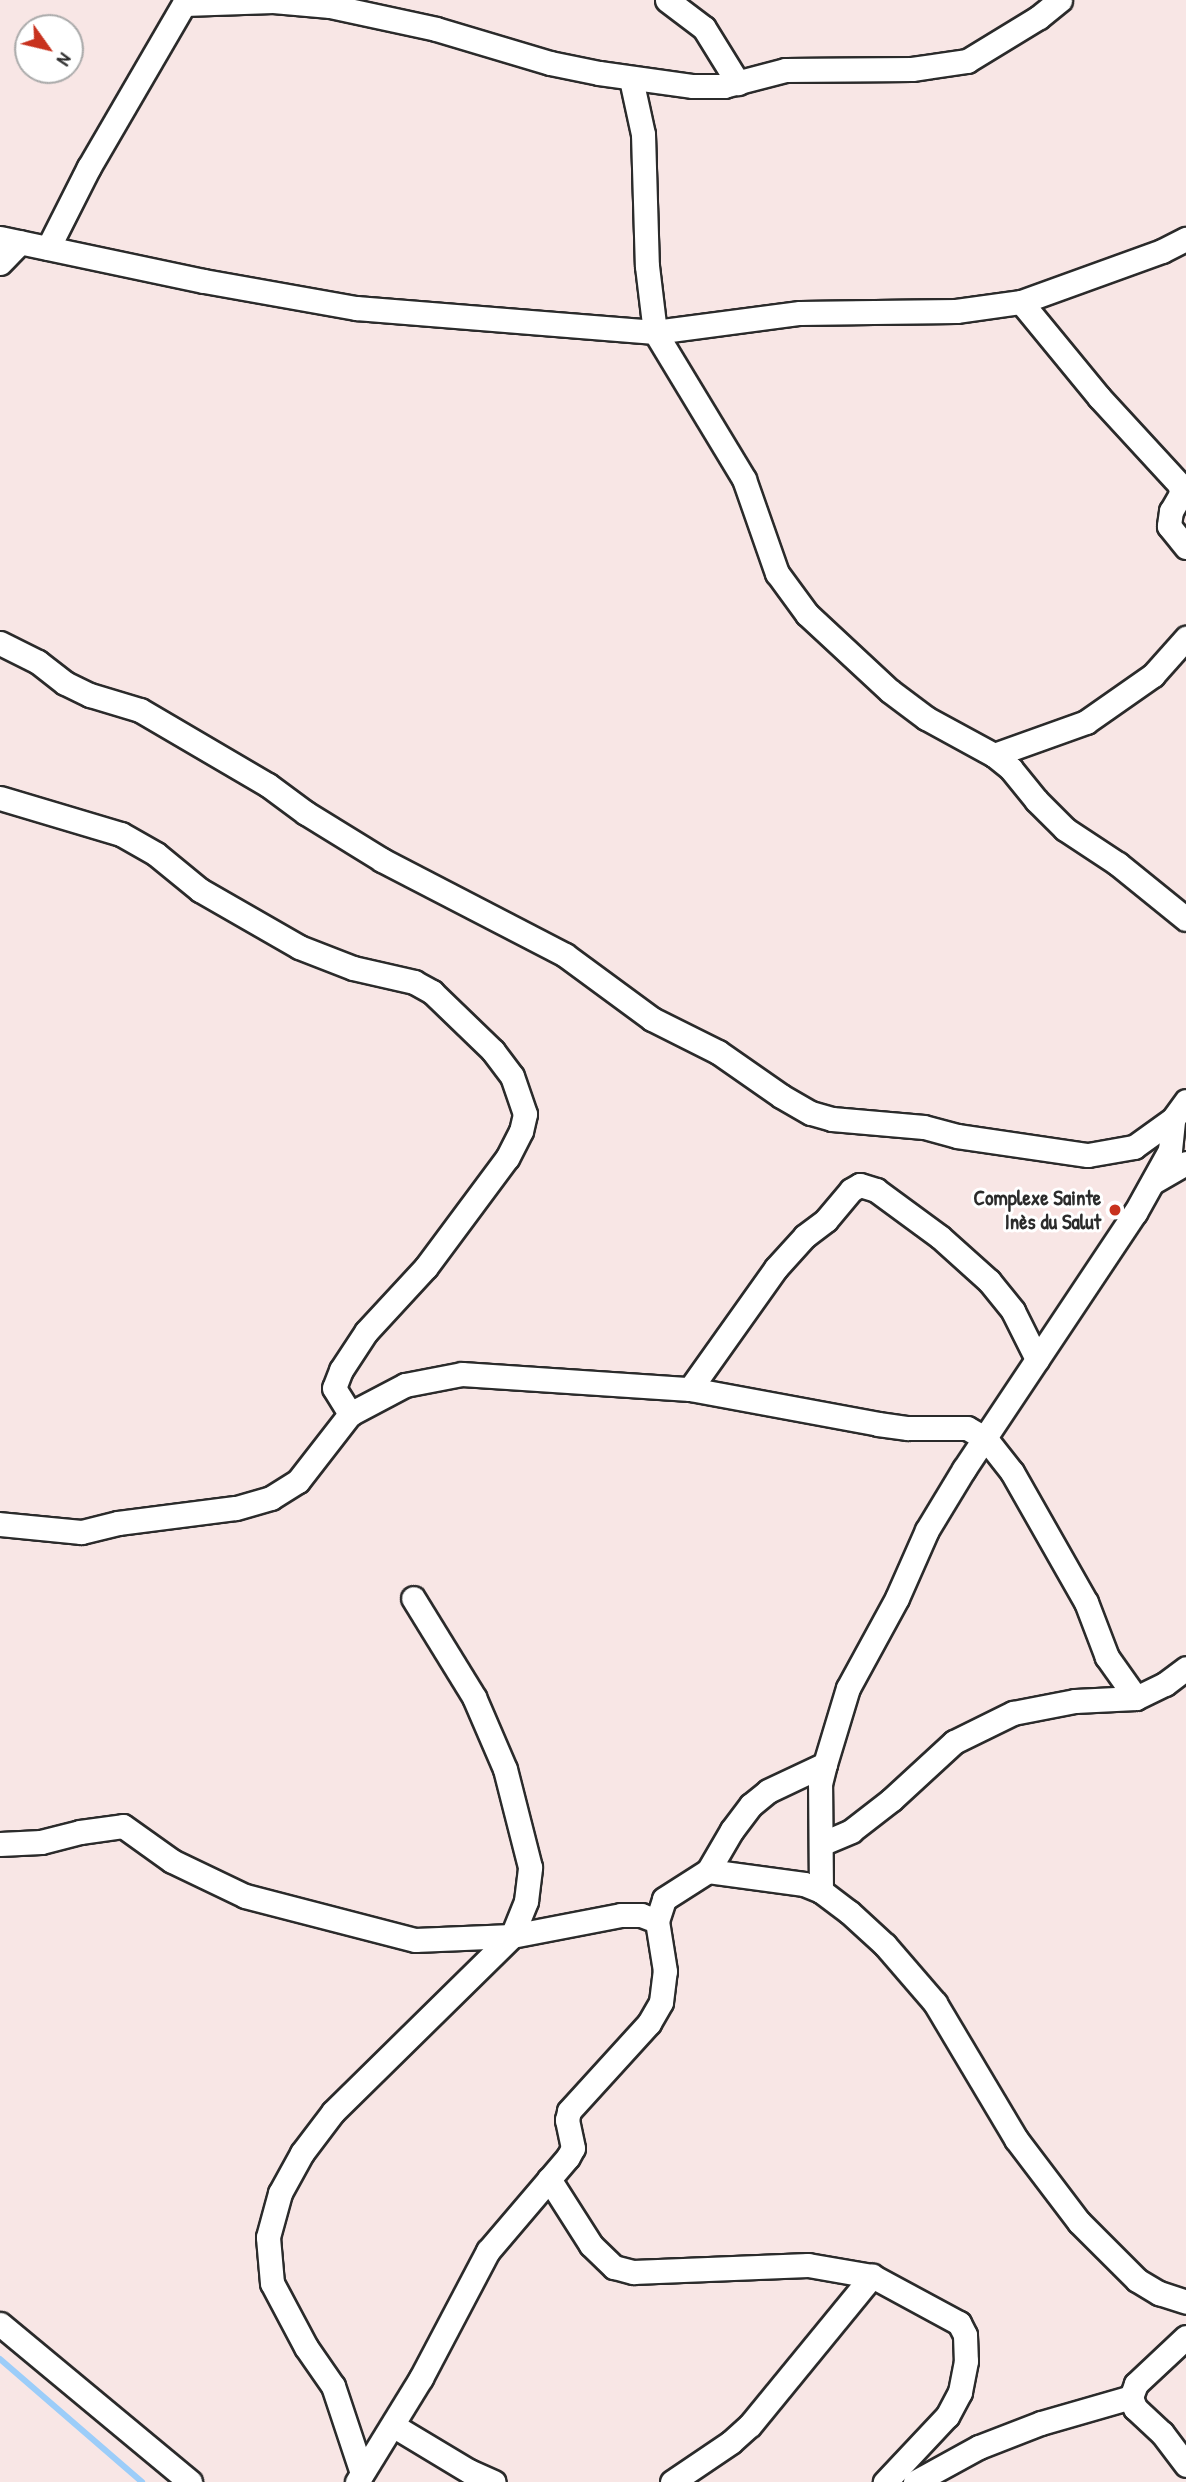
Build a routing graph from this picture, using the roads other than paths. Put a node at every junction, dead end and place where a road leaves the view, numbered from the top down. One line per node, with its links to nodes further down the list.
1 (667, 0): 5 (street)
2 (1060, 0): 5 (street)
3 (182, 1): 4 (street); 8 (street)
4 (631, 79): 5 (street); 11 (street)
5 (738, 83)
6 (1186, 239): 10 (street)
7 (10, 240): 8 (street); 9 (street)
8 (48, 248): 11 (street)
9 (0, 263)
10 (1021, 302): 11 (street); 12 (street)
11 (655, 332): 15 (street)
12 (1186, 547)
13 (1186, 638): 15 (street)
14 (0, 643): 18 (street)
15 (994, 755): 17 (street)
16 (0, 797): 23 (street)
17 (1186, 919)
18 (1179, 1110): 20 (street)
19 (1186, 1163): 20 (street)
20 (1153, 1182): 21 (street)
21 (1037, 1359): 22 (street); 24 (street)
22 (690, 1389): 23 (street); 24 (street)
23 (350, 1414): 25 (street)
24 (986, 1439): 28 (street); 29 (street)
25 (0, 1524)
26 (413, 1598): 35 (street)
27 (1186, 1668): 28 (street)
28 (1136, 1698): 31 (street)
29 (825, 1764): 31 (street); 32 (street)
30 (0, 1844): 35 (street)
31 (821, 1844): 33 (street)
32 (708, 1871): 33 (street); 34 (street)
33 (821, 1891): 38 (street)
34 (657, 1921): 35 (street); 36 (street)
35 (512, 1936): 44 (street)
36 (549, 2179): 37 (street); 42 (street)
37 (872, 2276): 47 (street); 48 (street)
38 (1186, 2302)
39 (0, 2324): 45 (street)
40 (1186, 2337): 41 (street)
41 (1131, 2397): 43 (street); 49 (street)
42 (394, 2426): 44 (street); 46 (street)
43 (1183, 2451)
44 (359, 2478)
45 (190, 2482)
46 (494, 2482)
47 (672, 2482)
48 (885, 2482)
49 (915, 2482)

